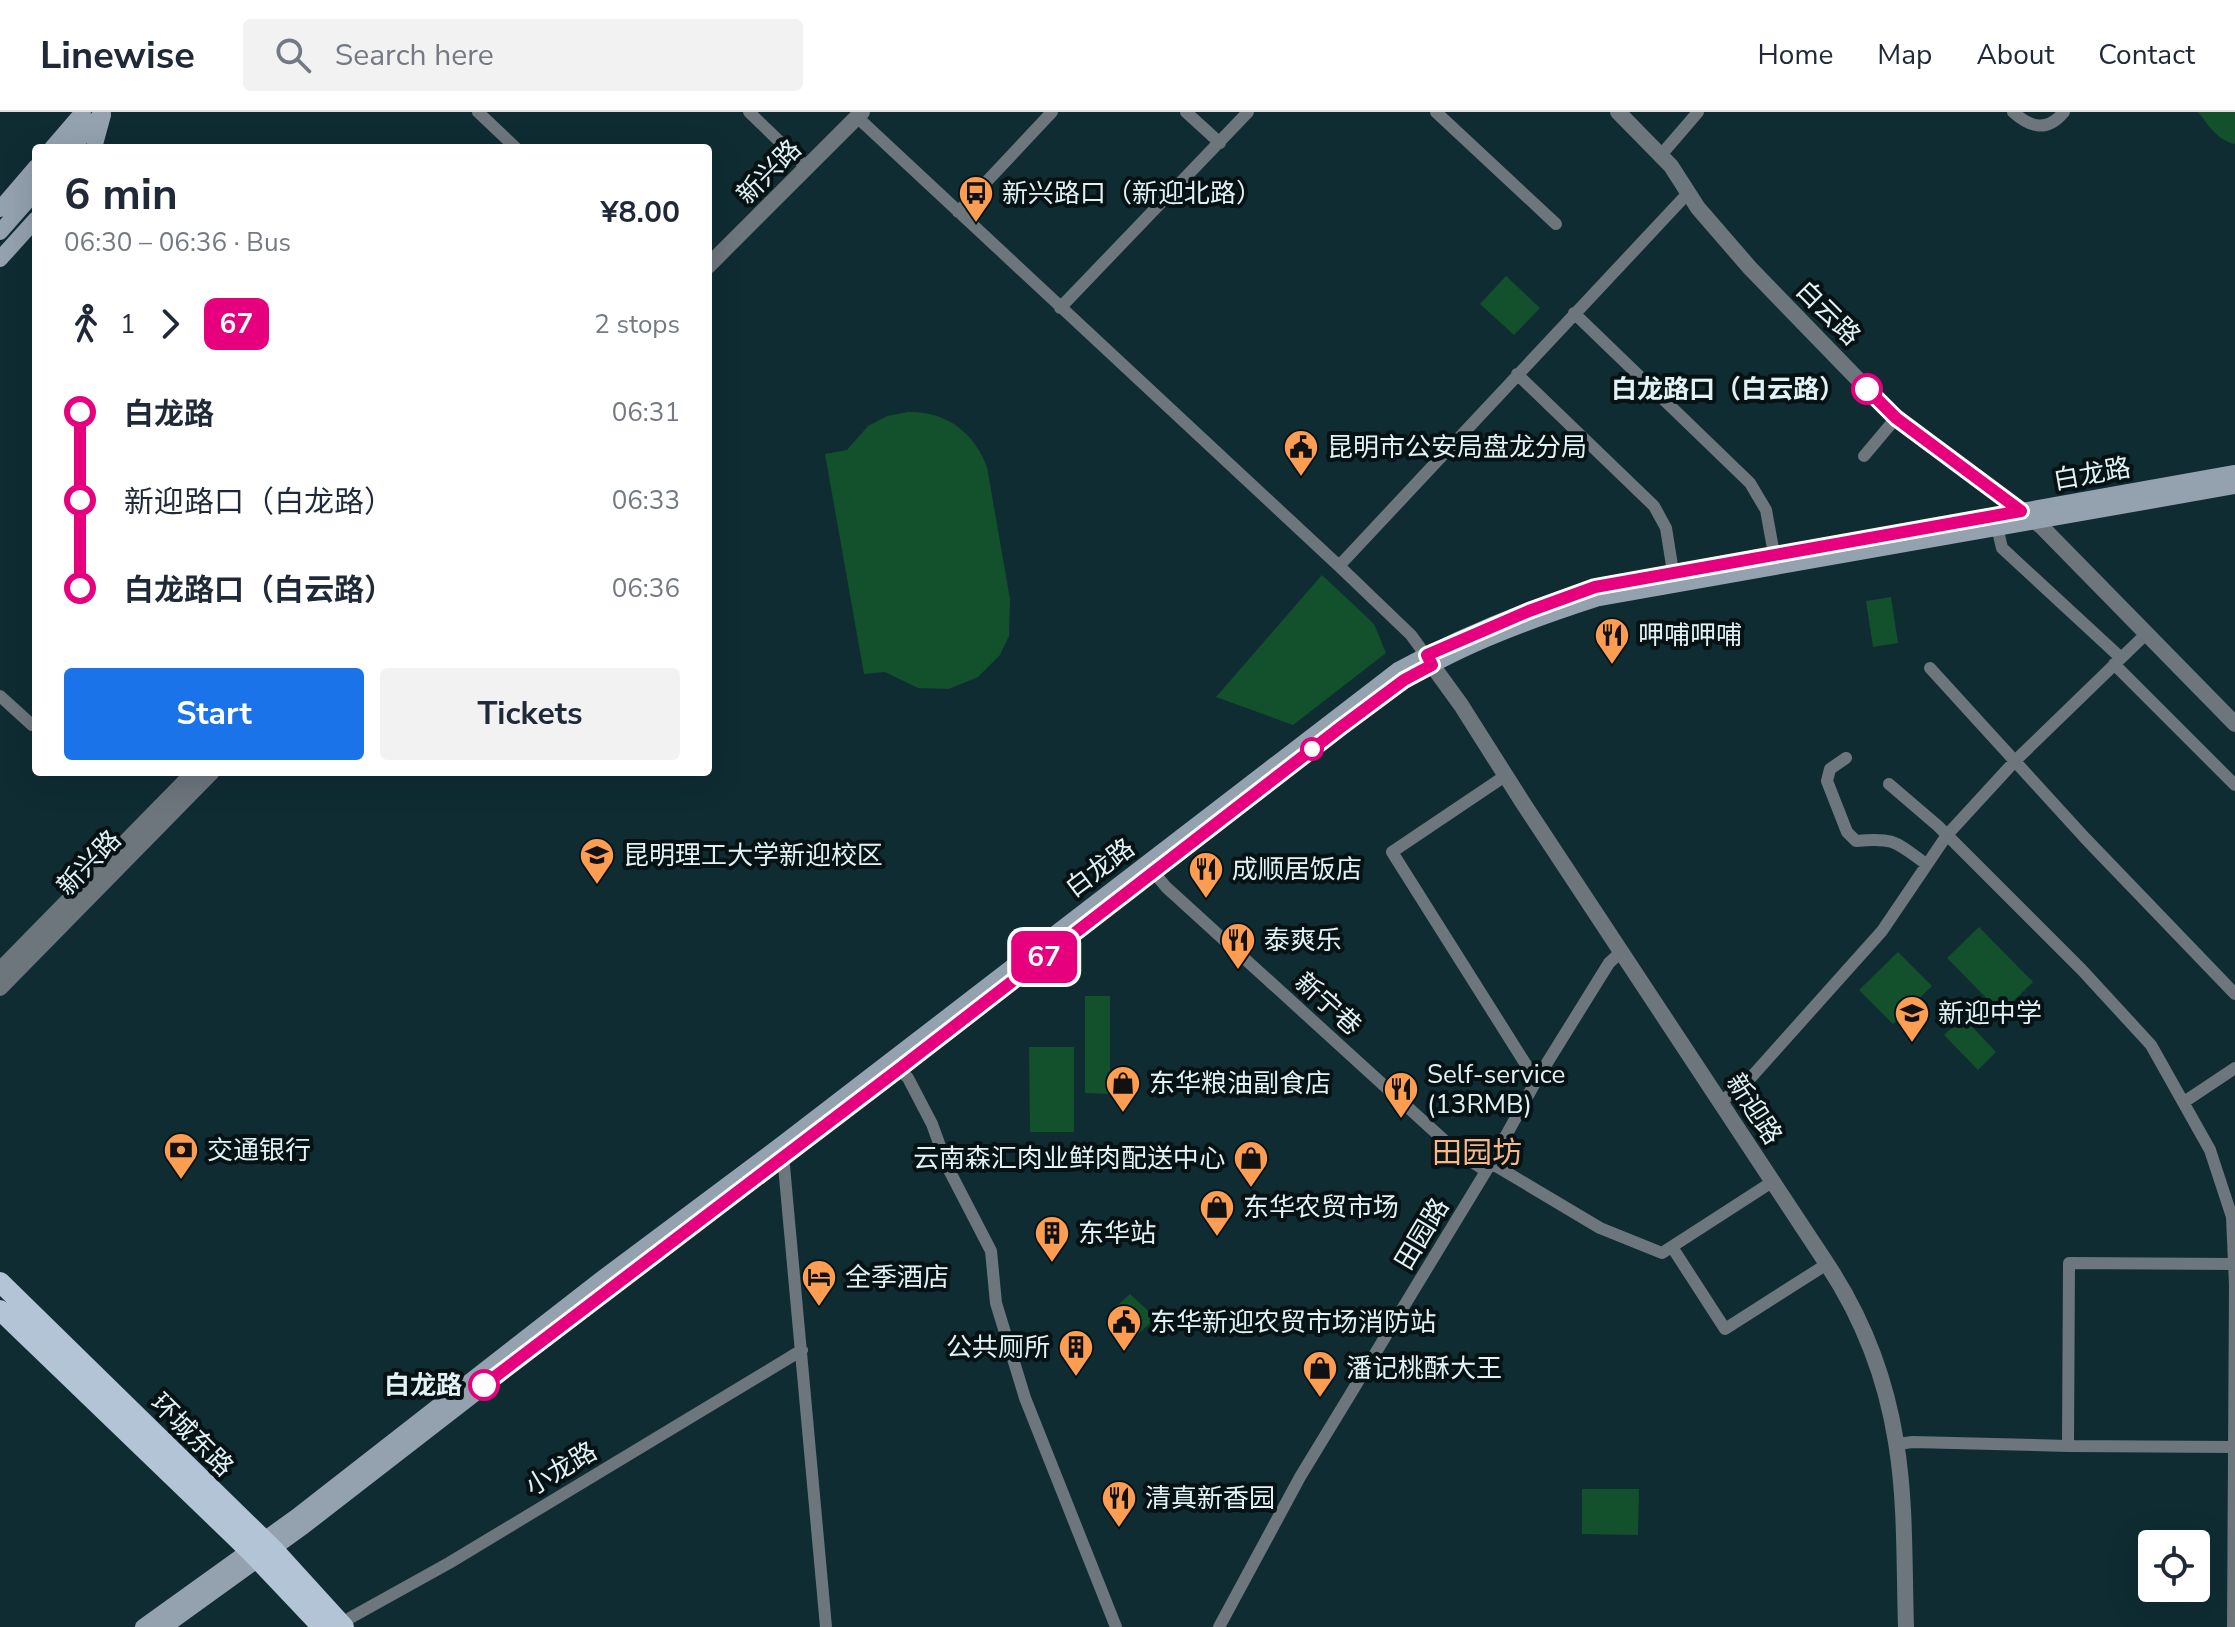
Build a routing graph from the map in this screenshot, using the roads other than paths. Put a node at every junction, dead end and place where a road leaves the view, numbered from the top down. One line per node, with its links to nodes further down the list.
1 (83, 112): 15 (main road)
2 (104, 112): 16 (main road); 17 (main road)
3 (478, 112): 18 (street)
4 (749, 112): 20 (street)
5 (1052, 112): 25 (street)
6 (1186, 112): 14 (street)
7 (1248, 112): 14 (street)
8 (1436, 112): 26 (street)
9 (1618, 112): 19 (street, 白云路)
10 (1698, 112): 19 (street)
11 (2013, 112): 12 (street)
12 (2064, 112)
13 (860, 115): 20 (street, 新兴路); 25 (street)
14 (1220, 143): 31 (street)
15 (55, 144)
16 (76, 144)
17 (95, 144)
18 (512, 144)
19 (1661, 155): 22 (street, 白云路)
20 (807, 168): 30 (street, 新兴路)
21 (32, 172): 24 (main road)
22 (1689, 192): 32 (street); 34 (street, 白云路)
23 (32, 196): 28 (main road)
24 (0, 209)
25 (958, 212): 31 (street)
26 (1556, 224)
27 (32, 230): 29 (main road)
28 (0, 232)
29 (0, 259)
30 (712, 262)
31 (1060, 308): 41 (street)
32 (1574, 313): 33 (street); 40 (street)
33 (1517, 374): 41 (street); 42 (street)
34 (1896, 418): 35 (street); 38 (street, 白云路)
35 (1864, 456)
36 (2235, 473): 38 (main road, 白龙路)
37 (2235, 486): 38 (main road, 白龙路)
38 (2027, 515): 39 (main road, 白龙路); 40 (main road, 白龙路); 43 (street, 白云路)
39 (1997, 527): 44 (main road, 白龙路); 45 (street)
40 (1774, 554): 42 (main road, 白龙路)
41 (1339, 566): 44 (street)
42 (1673, 572): 44 (main road, 白龙路)
43 (2147, 633): 45 (street); 48 (street, 白云路)
44 (1429, 660): 54 (street, 新迎路); 59 (main road, 白龙路)
45 (2117, 661): 51 (street); 56 (street)
46 (1930, 668): 51 (street)
47 (0, 696): 49 (street)
48 (2235, 724)
49 (32, 725)
50 (1846, 758): 58 (street)
51 (2015, 761): 57 (street); 63 (street)
52 (190, 776): 61 (street, 新兴路)
53 (208, 776): 62 (street, 新兴路)
54 (1505, 776): 60 (street, 新迎路); 66 (street)
55 (1889, 784): 57 (street)
56 (2235, 785)
57 (1947, 835): 58 (street); 68 (street)
58 (1926, 864): 67 (street)
59 (1150, 868): 65 (main road, 白龙路); 69 (main road, 白龙路); 70 (street, 新宁巷)
60 (1622, 951): 66 (street, 田园路); 67 (street, 新迎路)
61 (0, 970)
62 (0, 988)
63 (2235, 994)
64 (2235, 1068): 68 (street)
65 (899, 1069): 69 (main road, 白龙路); 87 (street)
66 (1537, 1079): 70 (street, 田园路)
67 (1720, 1102): 71 (street, 新迎路)
68 (2184, 1102): 74 (street)
69 (782, 1150): 78 (street); 82 (main road, 白龙路)
70 (1489, 1167): 72 (street, 新宁巷); 88 (street, 田园路)
71 (1772, 1182): 72 (street); 73 (street, 新迎路)
72 (1672, 1247): 73 (street)
73 (1827, 1264): 79 (street, 新迎路)
74 (2234, 1264): 76 (street); 80 (street)
75 (0, 1282): 82 (main road, 环城东路)
76 (2235, 1309): 81 (street)
77 (0, 1310): 82 (main road, 环城东路)
78 (802, 1350): 83 (street, 小龙路); 86 (street)
79 (1897, 1444): 80 (street); 89 (street, 新迎路)
80 (2068, 1446): 81 (street)
81 (2234, 1447): 90 (street)
82 (261, 1550): 83 (main road, 环城东路); 84 (main road, 白龙路); 85 (main road, 白龙路)
83 (336, 1626)
84 (143, 1627)
85 (164, 1627)
86 (826, 1627)
87 (1116, 1627)
88 (1219, 1627)
89 (1906, 1627)
90 (2233, 1627)

